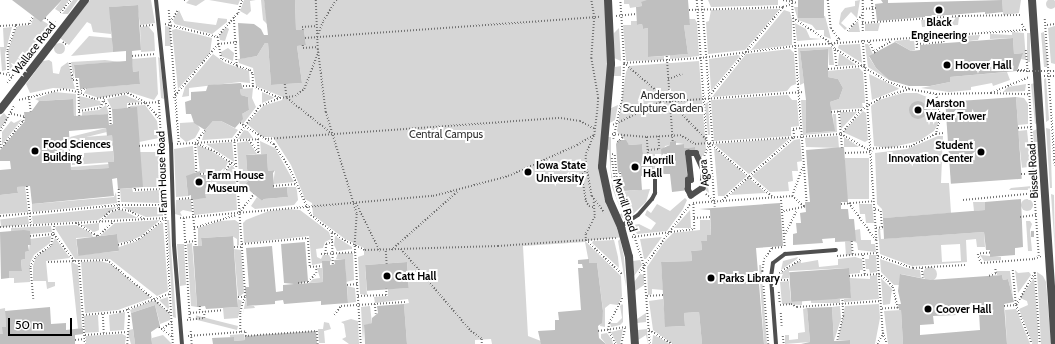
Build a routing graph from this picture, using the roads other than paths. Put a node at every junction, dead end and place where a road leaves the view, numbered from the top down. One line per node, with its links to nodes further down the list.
1 (85, 0): 5 (street, Wallace Road)
2 (156, 0): 11 (lane, Farm House Road)
3 (608, 0): 8 (street, Morrill Road)
4 (1032, 0): 10 (street, Bissell Road)
5 (0, 110)
6 (703, 172): 6 (street)
7 (655, 176): 8 (lane)
8 (617, 228): 12 (street, Morrill Road)
9 (836, 250): 13 (lane)
10 (1055, 342)
11 (182, 344)
12 (636, 344)
13 (776, 344)

